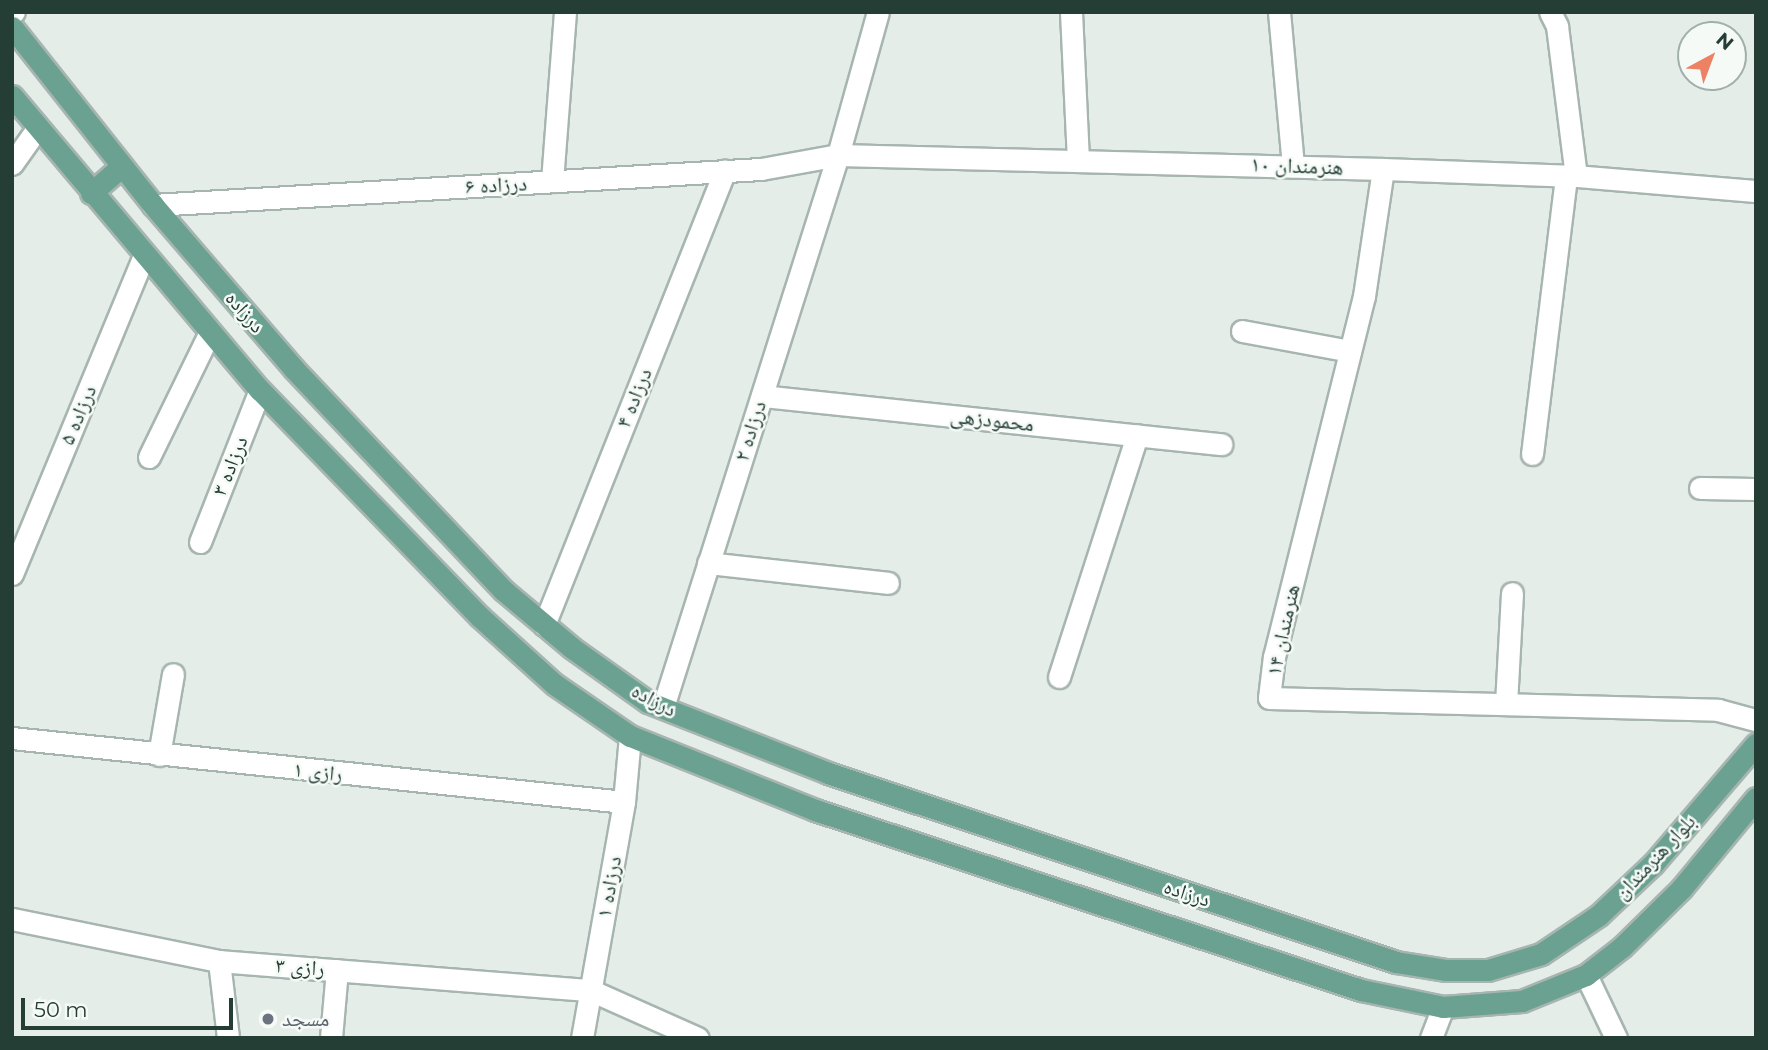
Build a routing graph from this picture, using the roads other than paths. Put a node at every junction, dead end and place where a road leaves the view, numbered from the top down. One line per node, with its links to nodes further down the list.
1 (565, 12): 17 (street)
2 (878, 12): 9 (street, درزاده ۲)
3 (1072, 12): 10 (street)
4 (1279, 12): 12 (street)
5 (1550, 12): 16 (street)
6 (12, 27): 13 (main road, درزاده)
7 (12, 96): 8 (main road, درزاده)
8 (37, 130): 11 (street); 19 (main road, درزاده)
9 (838, 155): 10 (street, هنرمندان ۱۰); 15 (street, درزاده ۶); 26 (street, درزاده ۲)
10 (1078, 161): 12 (street, هنرمندان ۱۰)
11 (12, 164)
12 (1293, 166): 14 (street, هنرمندان ۱۰)
13 (121, 167): 19 (main road); 20 (main road, درزاده)
14 (1383, 169): 16 (street, هنرمندان ۱۰); 24 (street, هنرمندان ۱۴)
15 (725, 171): 17 (street, درزاده ۶); 38 (street, درزاده ۴)
16 (1571, 177): 18 (street, هنرمندان ۱۰); 29 (street)
17 (552, 181): 20 (street, درزاده ۶)
18 (1756, 191)
19 (91, 193): 21 (main road, درزاده)
20 (153, 205): 38 (main road, درزاده)
21 (144, 256): 23 (main road, درزاده); 35 (street, درزاده ۵)
22 (1242, 331): 24 (street)
23 (210, 332): 25 (main road, درزاده); 30 (street)
24 (1350, 351): 41 (street, هنرمندان ۱۴)
25 (260, 390): 33 (street, درزاده ۳); 44 (main road, درزاده)
26 (762, 396): 27 (street, محمودزهی); 34 (street, درزاده ۲)
27 (1137, 435): 28 (street, محمودزهی); 40 (street)
28 (1222, 444)
29 (1532, 454)
30 (149, 457)
31 (1700, 488): 32 (street)
32 (1756, 489)
33 (200, 542)
34 (708, 564): 36 (street); 42 (street, درزاده ۲)
35 (12, 574)
36 (888, 583)
37 (1512, 593): 41 (street)
38 (544, 625): 42 (main road, درزاده)
39 (173, 674): 47 (street)
40 (1059, 677)
41 (1506, 704): 43 (street, هنرمندان ۱۴)
42 (663, 707): 51 (main road, درزاده)
43 (1756, 720)
44 (630, 736): 49 (street, درزاده ۱); 57 (main road, درزاده)
45 (12, 738): 47 (street, رازی ۱)
46 (1756, 744): 51 (main road, بلوار هنرمندان)
47 (159, 755): 49 (street, رازی ۱)
48 (1756, 798): 54 (main road, بلوار هنرمندان)
49 (624, 802): 55 (street, درزاده ۱)
50 (12, 919): 52 (street, رازی ۳)
51 (1541, 954): 56 (main road)
52 (219, 961): 53 (street, رازی ۳); 58 (street)
53 (337, 970): 55 (street, رازی ۳); 59 (street)
54 (1586, 975): 56 (main road, بلوار هنرمندان); 63 (street)
55 (590, 990): 60 (street, درزاده ۱); 61 (street, رازی ۳)
56 (1555, 990): 57 (main road, درزاده)
57 (1443, 1007): 62 (street)
58 (228, 1038)
59 (331, 1038)
60 (582, 1038)
61 (698, 1038)
62 (1431, 1038)
63 (1616, 1038)

